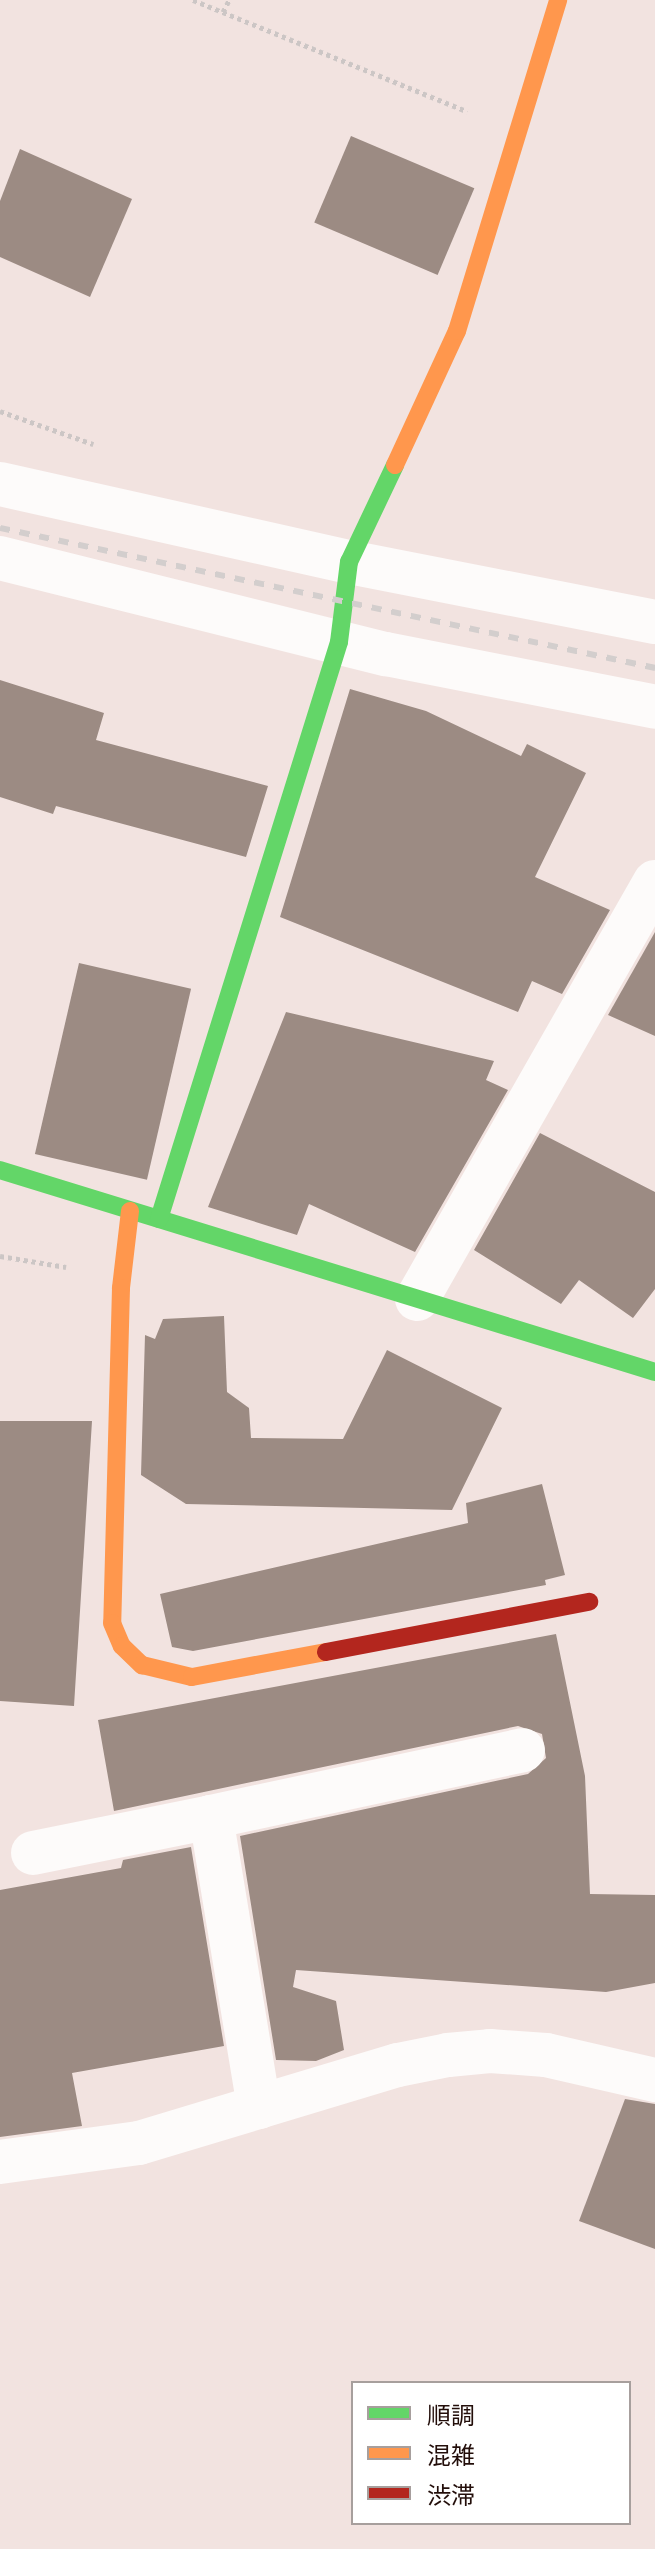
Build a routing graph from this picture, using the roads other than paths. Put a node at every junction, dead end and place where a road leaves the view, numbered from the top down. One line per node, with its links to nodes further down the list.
1 (558, 0): 4 (street)
2 (0, 484): 4 (street)
3 (0, 558): 6 (street)
4 (349, 562): 5 (street); 6 (street)
5 (655, 622)
6 (339, 642): 7 (street); 11 (street)
7 (655, 707)
8 (655, 882): 12 (street)
9 (0, 1170): 10 (street)
10 (130, 1211): 11 (street); 14 (street)
11 (159, 1219): 12 (street)
12 (417, 1299): 13 (street)
13 (651, 1363)
14 (589, 1602)
15 (523, 1750): 16 (street)
16 (211, 1817): 17 (street); 19 (street)
17 (33, 1853)
18 (655, 2080): 19 (street)
19 (259, 2107): 20 (street)
20 (0, 2162)

